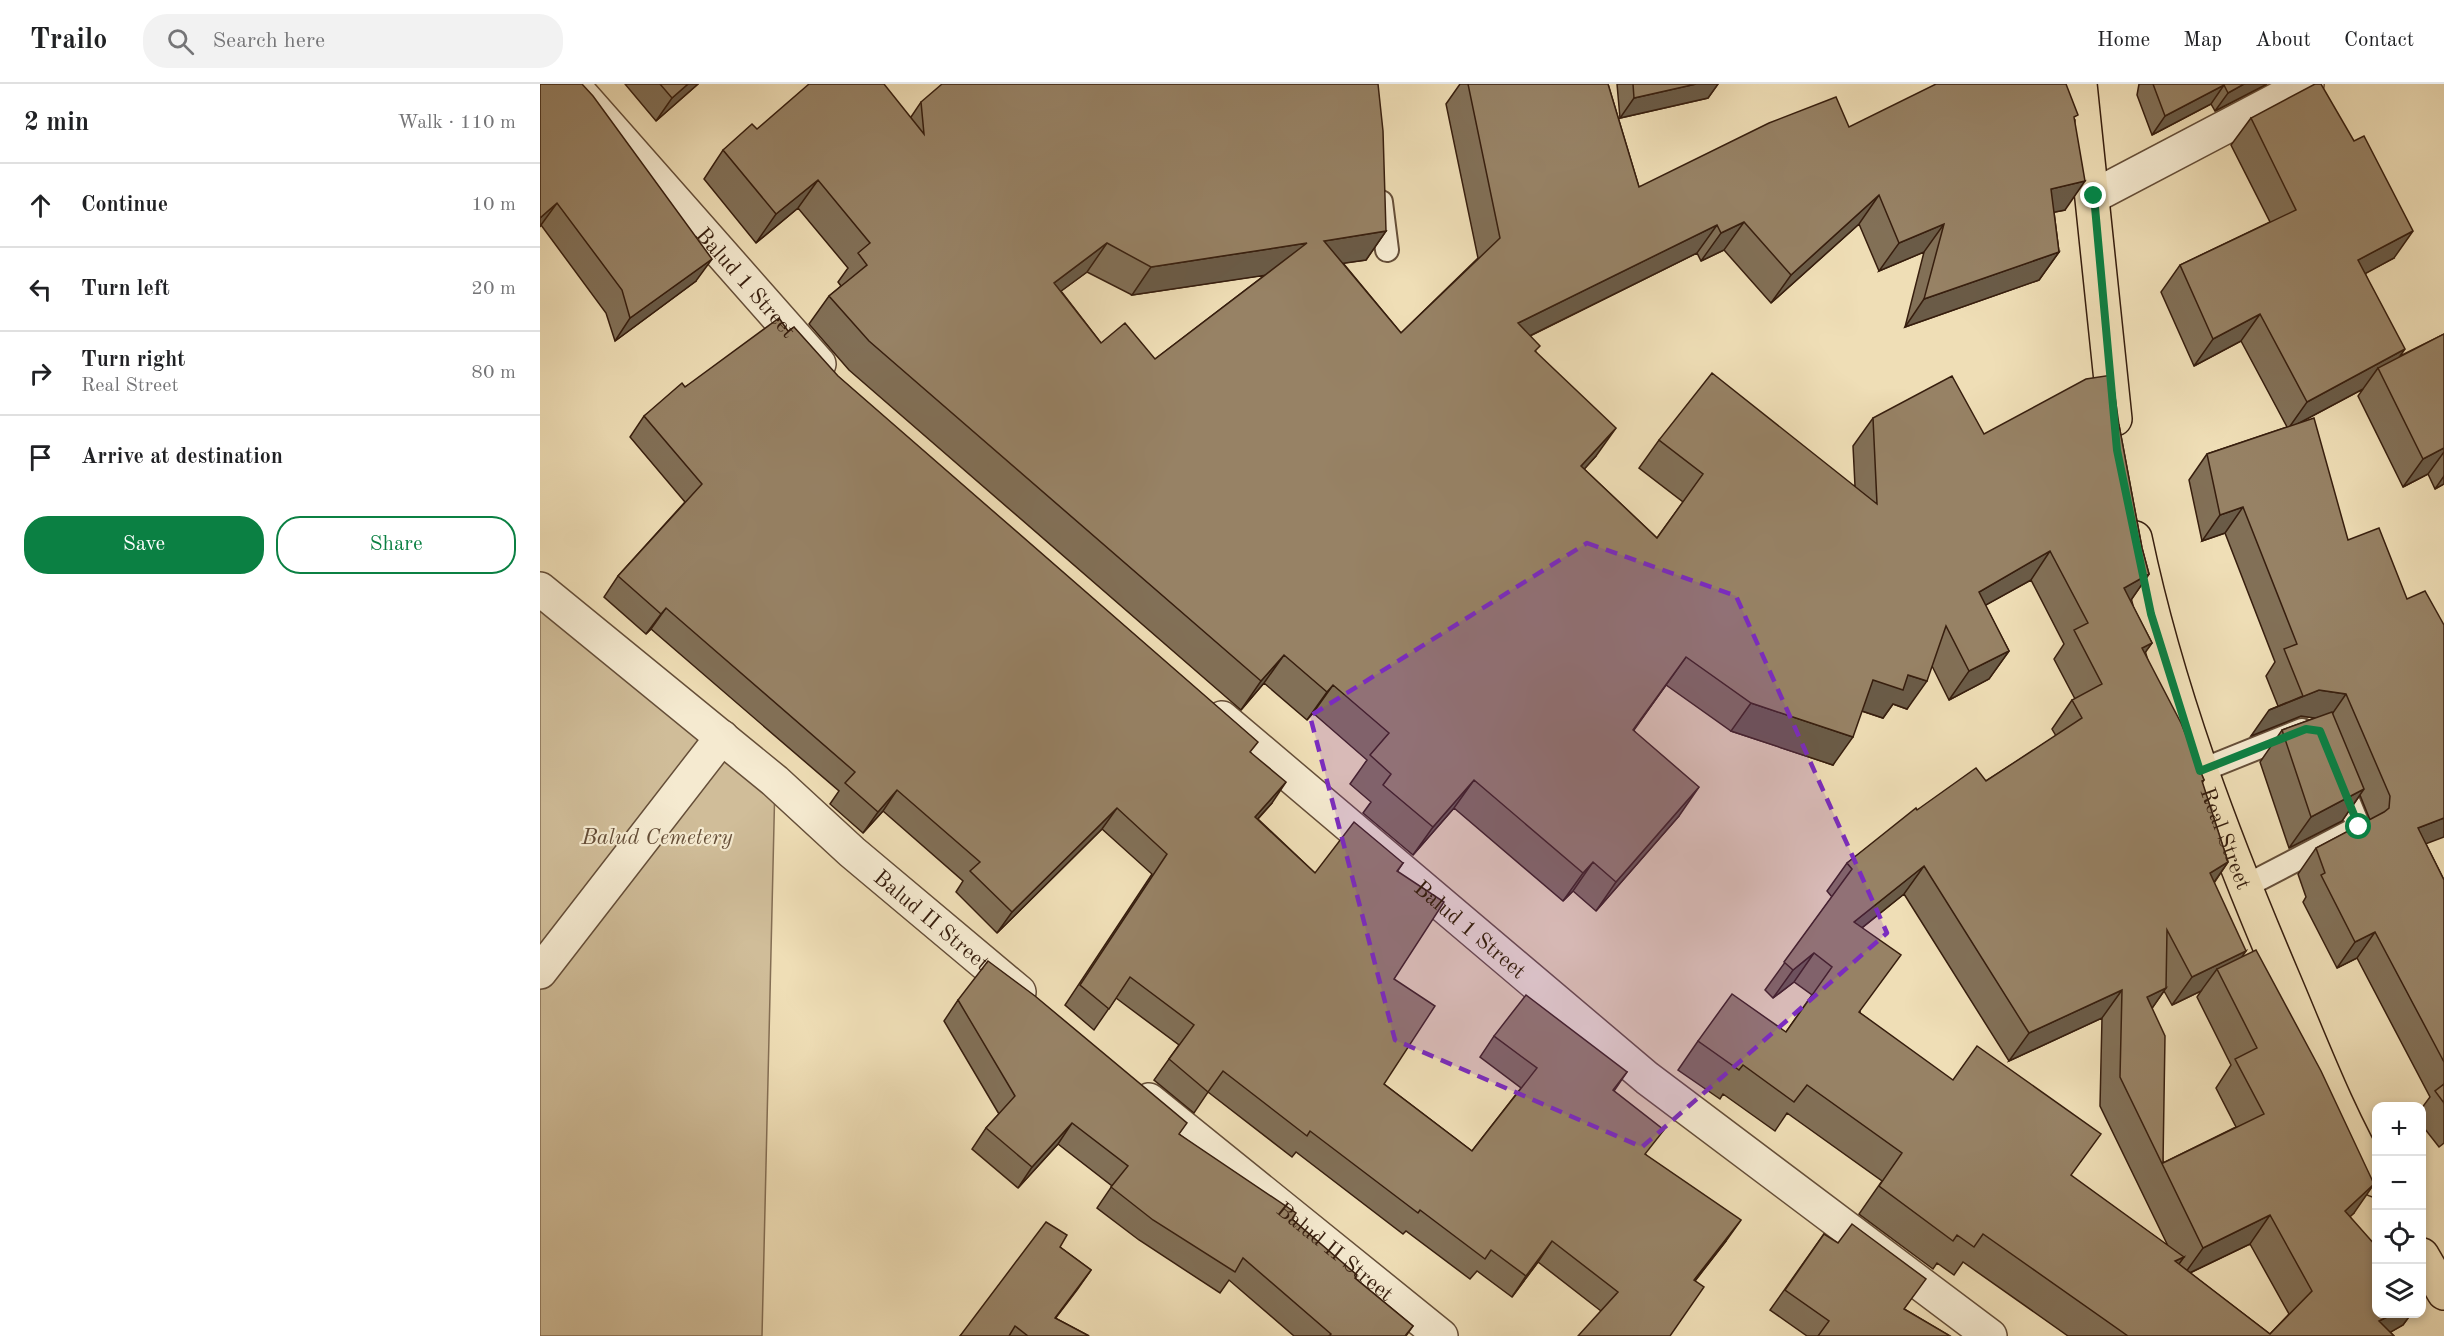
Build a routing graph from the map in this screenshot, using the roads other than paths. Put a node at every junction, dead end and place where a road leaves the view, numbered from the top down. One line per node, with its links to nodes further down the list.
1 (572, 84): 7 (street, Balud 1 Street)
2 (2080, 84): 5 (main road)
3 (2307, 84): 5 (street)
4 (1379, 179): 6 (lane)
5 (2094, 196): 8 (main road)
6 (1387, 250)
7 (836, 383)
8 (2117, 450)
9 (2129, 508): 15 (main road, Real Street)
10 (540, 589): 12 (street, Balud II Street)
11 (1202, 701): 24 (street, Balud 1 Street)
12 (723, 737): 17 (street); 18 (street, Balud II Street)
13 (2324, 742): 15 (lane)
14 (2333, 763): 16 (lane)
15 (2200, 771): 16 (main road, Real Street)
16 (2244, 887): 20 (main road, Real Street)
17 (540, 972)
18 (1041, 1010)
19 (1122, 1077): 23 (street, Balud II Street)
20 (2372, 1173)
21 (2426, 1263): 22 (main road)
22 (2444, 1293)
23 (1441, 1336)
24 (1990, 1336)

